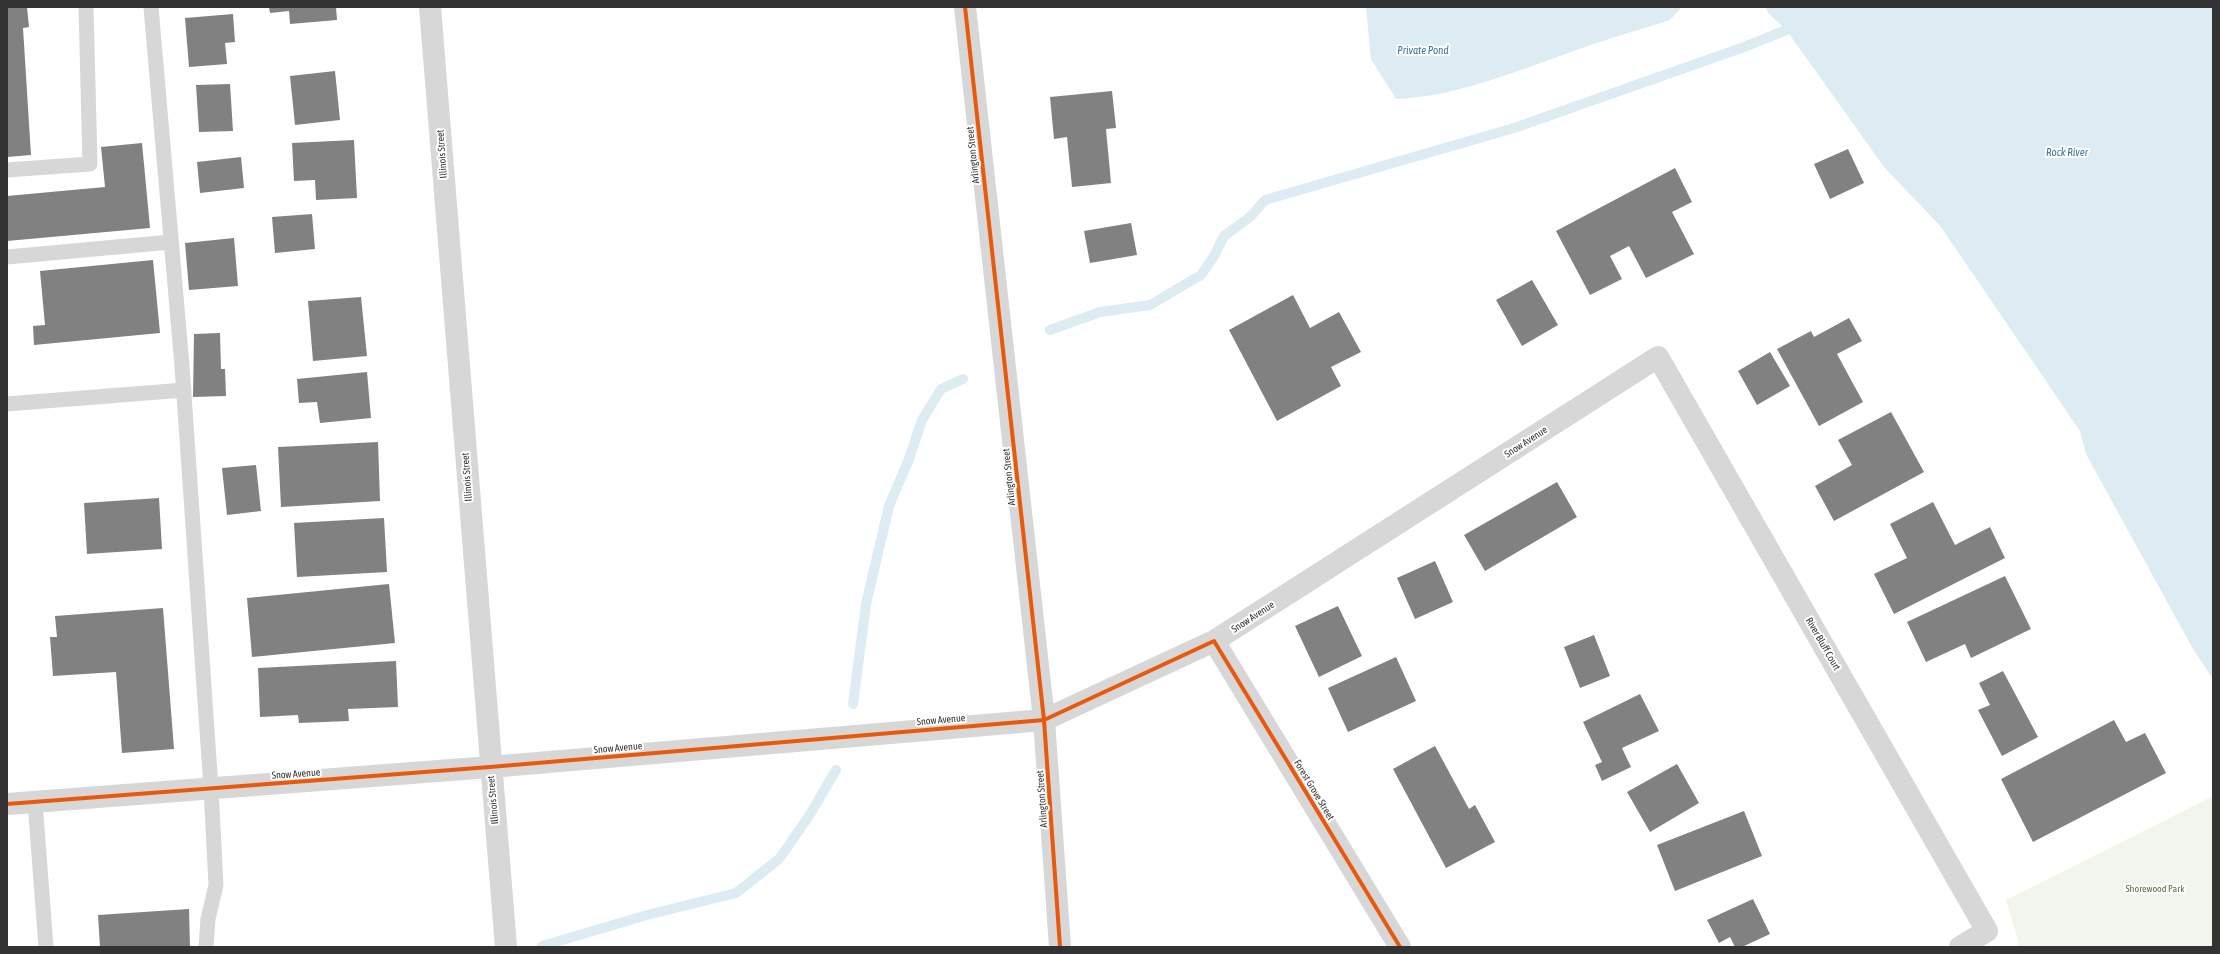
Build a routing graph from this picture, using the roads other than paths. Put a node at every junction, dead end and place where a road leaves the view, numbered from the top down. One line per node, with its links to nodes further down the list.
1 (86, 7): 5 (lane)
2 (151, 7): 6 (lane)
3 (430, 7): 13 (street, Illinois Street)
4 (965, 7): 12 (street, Arlington Street)
5 (7, 170)
6 (171, 242): 7 (lane); 9 (lane)
7 (7, 257)
8 (1658, 357): 11 (street, Snow Avenue); 22 (street, River Bluff Court)
9 (184, 390): 10 (lane); 14 (lane)
10 (7, 404)
11 (1214, 641): 12 (street, Snow Avenue); 21 (street, Forest Grove Street)
12 (1044, 720): 13 (street, Snow Avenue); 20 (street, Arlington Street)
13 (490, 767): 14 (street, Snow Avenue); 19 (street, Illinois Street)
14 (211, 788): 15 (street, Snow Avenue); 18 (lane)
15 (35, 802): 16 (street, Snow Avenue); 17 (lane)
16 (7, 804)
17 (46, 947)
18 (206, 947)
19 (506, 947)
20 (1060, 947)
21 (1400, 947)
22 (1960, 947)

